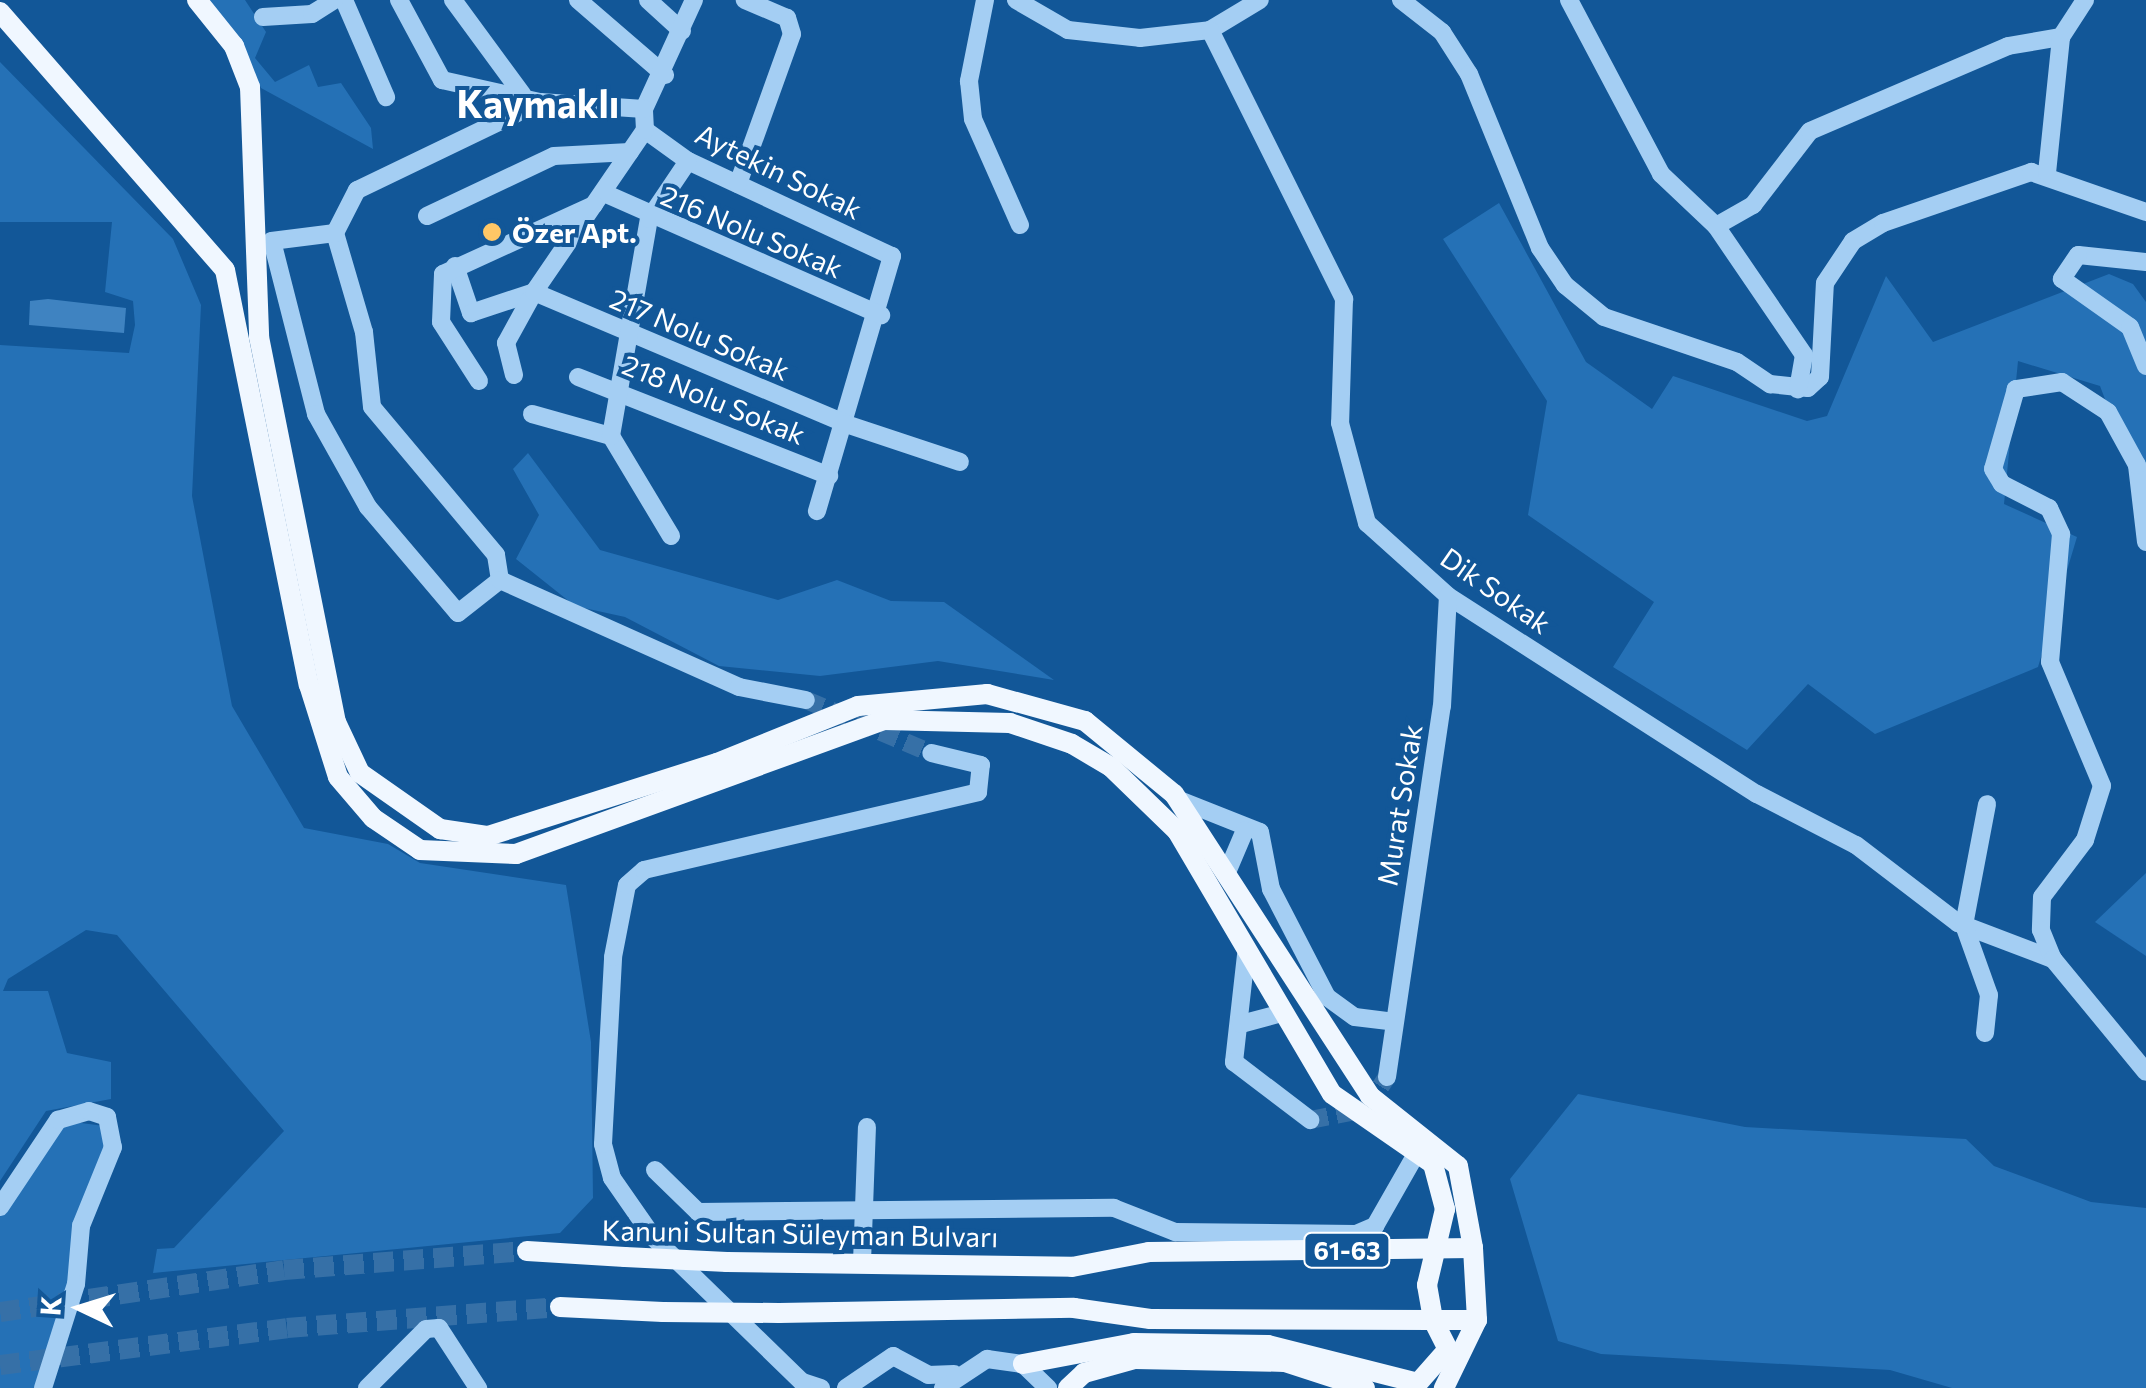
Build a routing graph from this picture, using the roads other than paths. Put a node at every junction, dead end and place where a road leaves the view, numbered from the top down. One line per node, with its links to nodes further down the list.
1 (197, 0): 62 (main road)
2 (334, 0): 16 (street)
3 (344, 0): 24 (street)
4 (399, 0): 23 (street)
5 (453, 0): 23 (street)
6 (578, 0): 22 (street)
7 (648, 0): 20 (street)
8 (694, 0): 20 (street)
9 (745, 0): 31 (street)
10 (985, 0): 36 (street)
11 (1016, 0): 19 (street)
12 (1260, 0): 19 (street)
13 (1401, 0): 49 (street)
14 (1569, 0): 37 (street)
15 (2085, 0): 21 (street)
16 (312, 7): 18 (street)
17 (0, 13): 67 (main road)
18 (263, 17)
19 (1210, 30): 59 (street, Dik Sokak)
20 (682, 31): 22 (street)
21 (2062, 37): 30 (street); 37 (street)
22 (665, 75): 26 (street)
23 (522, 94): 25 (street)
24 (386, 97)
25 (540, 102): 26 (street); 38 (street)
26 (644, 108): 27 (street)
27 (645, 130): 28 (street); 29 (street, Aytekin Sokak)
28 (630, 152): 32 (street); 34 (street)
29 (688, 161): 31 (street, Aytekin Sokak); 35 (street)
30 (2047, 173): 33 (street); 49 (street)
31 (738, 184): 42 (street, Aytekin Sokak)
32 (599, 199): 35 (street, 216 Nolu Sokak); 40 (street); 41 (street)
33 (2146, 212)
34 (428, 216)
35 (649, 218): 42 (street, 216 Nolu Sokak); 43 (street)
36 (1020, 225)
37 (1716, 226): 49 (street)
38 (335, 233): 58 (street); 58 (street)
39 (2146, 262): 44 (street)
40 (455, 266): 41 (street); 47 (street)
41 (534, 292): 43 (street, 217 Nolu Sokak); 45 (street)
42 (881, 315): 51 (street)
43 (630, 336): 48 (street); 51 (street, 217 Nolu Sokak)
44 (2146, 366)
45 (514, 375)
46 (578, 377): 48 (street, 218 Nolu Sokak)
47 (479, 381)
48 (622, 387): 52 (street); 54 (street, 218 Nolu Sokak)
49 (1798, 389)
50 (532, 414): 52 (street)
51 (846, 424): 53 (street, 217 Nolu Sokak); 54 (street)
52 (611, 436): 56 (street)
53 (960, 462)
54 (828, 476): 55 (street)
55 (817, 511)
56 (671, 536)
57 (2146, 542): 68 (street)
58 (500, 580): 60 (street)
59 (1448, 596): 66 (street, Dik Sokak); 70 (street, Murat Sokak)
60 (806, 700)
61 (930, 753): 95 (street)
62 (1177, 799): 64 (street); 65 (main road)
63 (1987, 804): 66 (street)
64 (1245, 830): 65 (street); 70 (street)
65 (1228, 870): 82 (main road)
66 (1964, 925): 68 (street, Dik Sokak); 72 (street)
67 (1246, 956): 69 (main road); 71 (street)
68 (2053, 959): 73 (street)
69 (1278, 1014): 71 (street); 78 (main road)
70 (1394, 1022): 75 (street, Murat Sokak)
71 (1241, 1024): 76 (street)
72 (1985, 1033)
73 (2139, 1050): 74 (street)
74 (2146, 1072)
75 (1386, 1077)
76 (1310, 1120)
77 (867, 1127): 81 (street)
78 (1416, 1154): 81 (street); 83 (main road)
79 (655, 1170): 81 (street)
80 (0, 1207): 92 (street)
81 (866, 1212): 85 (street)
82 (1474, 1248): 83 (main road, 61-63); 88 (main road)
83 (1433, 1249): 85 (main road, Kanuni Sultan Süleyman Bulvarı / 61-63); 87 (main road, 61-63)
84 (527, 1250): 85 (main road, Kanuni Sultan Süleyman Bulvarı / 61-63, bridge)
85 (862, 1262)
86 (560, 1307): 87 (main road, bridge)
87 (1434, 1320): 88 (main road); 89 (main road, 61-63)
88 (1477, 1320): 100 (main road)
89 (1023, 1364): 90 (street); 97 (street)
90 (949, 1381): 91 (street)
91 (931, 1382): 96 (street)
92 (43, 1388)
93 (367, 1388): 94 (street)
94 (478, 1388)
95 (821, 1388)
96 (846, 1388)
97 (1048, 1388)
98 (1068, 1388): 99 (main road)
99 (1365, 1388)
100 (1444, 1388)

